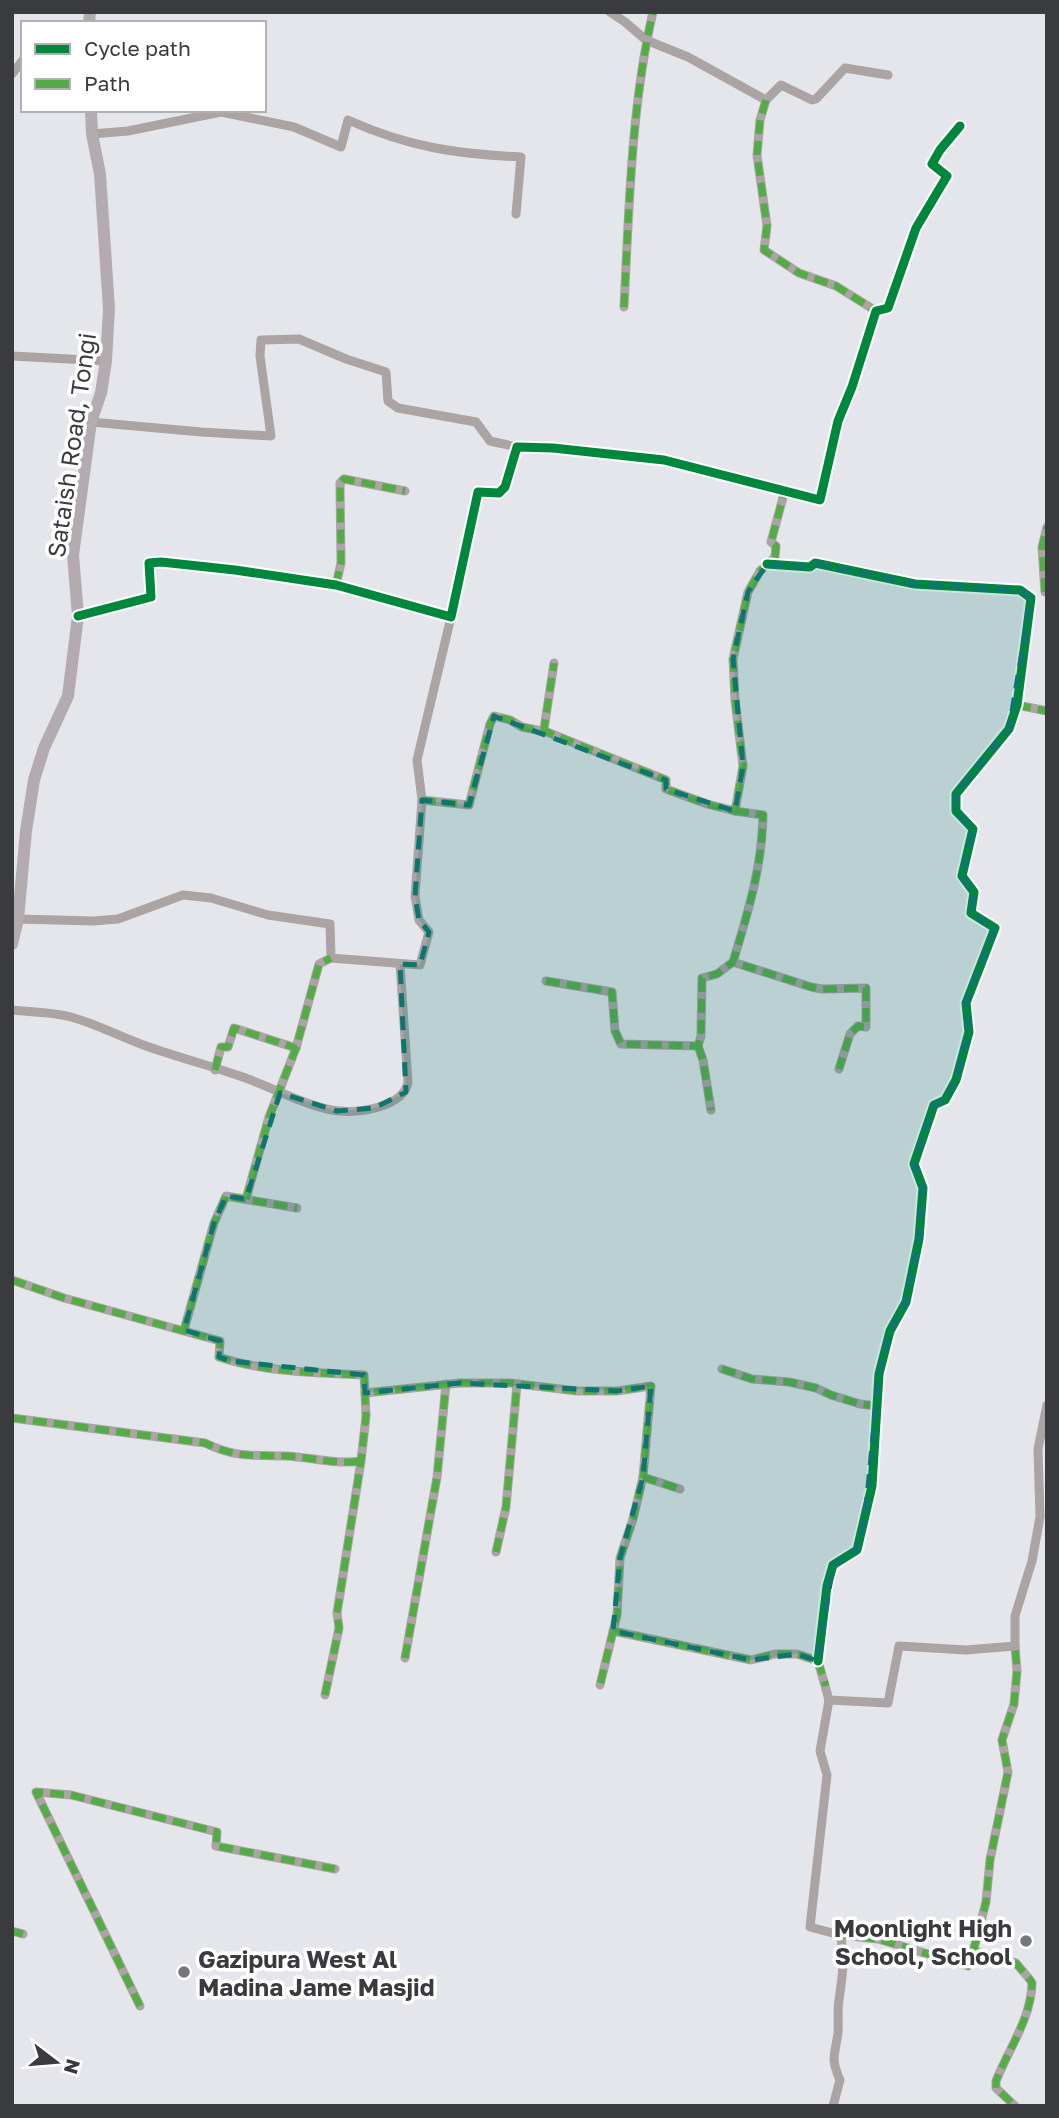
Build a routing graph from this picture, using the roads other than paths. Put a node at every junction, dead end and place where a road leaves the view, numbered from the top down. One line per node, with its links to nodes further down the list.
1 (610, 12): 3 (street)
2 (653, 12): 3 (street)
3 (646, 40): 5 (street); 10 (street)
4 (888, 75): 5 (street)
5 (766, 100): 11 (street)
6 (91, 112): 8 (street, Sataish Road, Tongi)
7 (960, 126): 11 (street)
8 (92, 134): 9 (street); 13 (street, Sataish Road, Tongi)
9 (516, 214)
10 (624, 307)
11 (876, 311): 16 (street)
12 (12, 356): 13 (street)
13 (106, 361): 14 (street, Sataish Road, Tongi)
14 (91, 422): 15 (street); 23 (street, Sataish Road, Tongi)
15 (517, 447): 16 (street); 24 (street)
16 (785, 490): 19 (street)
17 (405, 491): 20 (street)
18 (1047, 527): 21 (street)
19 (767, 564): 22 (street); 30 (street)
20 (336, 585): 23 (street); 24 (street)
21 (1046, 593): 22 (street)
22 (1031, 598): 26 (street)
23 (78, 616): 31 (street, Sataish Road, Tongi)
24 (451, 617): 29 (street)
25 (554, 663): 28 (street)
26 (1017, 705): 27 (street); 54 (street)
27 (1047, 711)
28 (547, 732): 29 (street); 30 (street)
29 (422, 800): 36 (street)
30 (735, 811): 35 (street)
31 (15, 901): 32 (street, Sataish Road, Tongi)
32 (18, 919): 33 (street, Sataish Road, Tongi); 34 (street)
33 (12, 944)
34 (331, 958): 36 (street); 40 (street)
35 (733, 962): 39 (street); 41 (street)
36 (400, 964): 43 (street)
37 (546, 981): 39 (street)
38 (12, 1010): 42 (street)
39 (698, 1046): 44 (street)
40 (296, 1048): 42 (street); 43 (street)
41 (839, 1069)
42 (215, 1070): 43 (street)
43 (280, 1093): 45 (street)
44 (711, 1110)
45 (246, 1199): 46 (street); 48 (street)
46 (297, 1208)
47 (12, 1280): 48 (street)
48 (184, 1330): 52 (street)
49 (722, 1369): 54 (street)
50 (446, 1384): 51 (street); 52 (street); 62 (street)
51 (517, 1384): 57 (street); 59 (street)
52 (365, 1393): 56 (street)
53 (1047, 1405): 61 (street)
54 (877, 1406): 63 (street)
55 (12, 1418): 56 (street)
56 (361, 1461): 65 (street)
57 (643, 1477): 58 (street); 60 (street)
58 (680, 1489)
59 (496, 1552)
60 (613, 1631): 63 (street); 64 (street)
61 (1015, 1646): 66 (street); 71 (street)
62 (405, 1658)
63 (818, 1661): 66 (street)
64 (600, 1685)
65 (325, 1695)
66 (829, 1700): 70 (street)
67 (335, 1869): 72 (street)
68 (12, 1931): 69 (street)
69 (23, 1934)
70 (840, 1935): 71 (street); 73 (street)
71 (973, 1952): 74 (street)
72 (140, 2006)
73 (833, 2106)
74 (1015, 2106)

